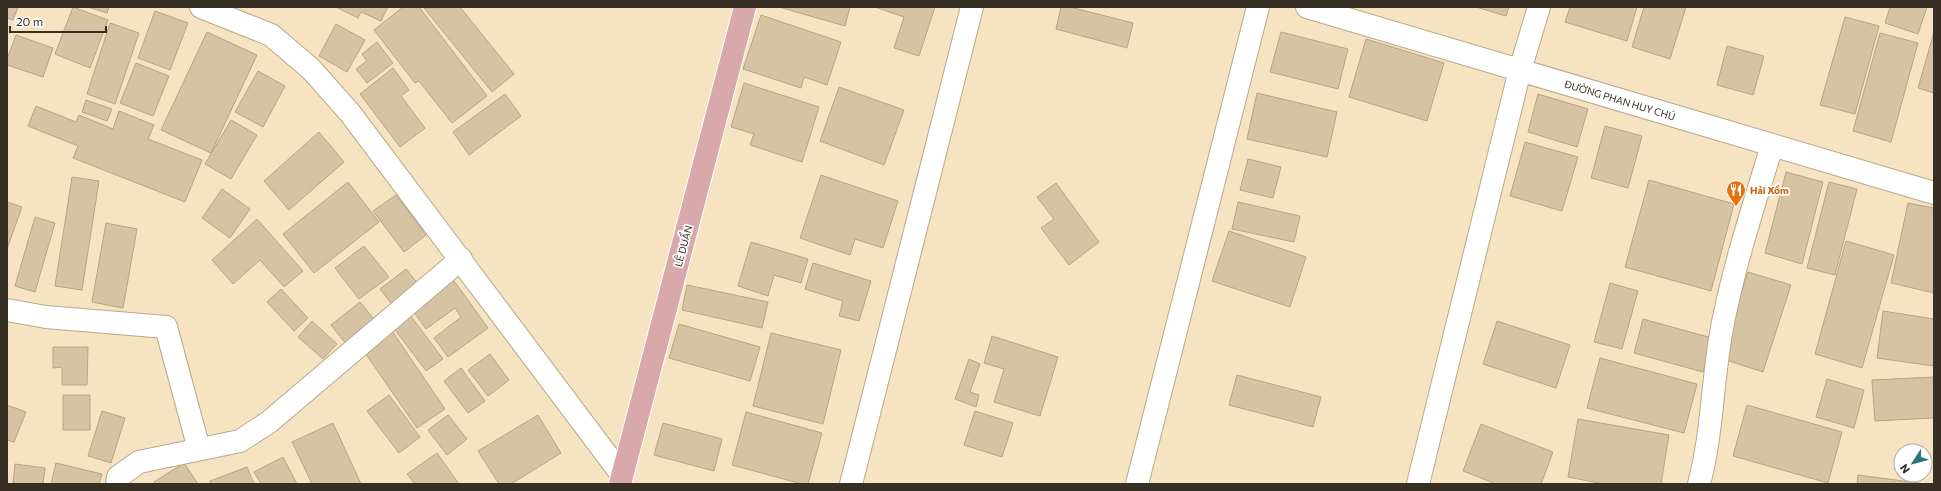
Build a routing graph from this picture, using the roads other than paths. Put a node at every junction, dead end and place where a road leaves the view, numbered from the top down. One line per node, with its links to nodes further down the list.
1 (745, 7): 13 (main road, LÊ DUẨN)
2 (972, 7): 15 (street)
3 (1258, 7): 16 (street)
4 (1307, 7): 7 (street, ĐƯỜNG PHAN HUY CHÚ)
5 (1539, 7): 7 (street)
6 (213, 9): 10 (street)
7 (1520, 70): 8 (street, ĐƯỜNG PHAN HUY CHÚ); 17 (street)
8 (1772, 146): 9 (street, ĐƯỜNG PHAN HUY CHÚ); 18 (street)
9 (1934, 193)
10 (461, 259): 12 (street); 13 (street)
11 (7, 310): 12 (street)
12 (199, 449): 14 (street)
13 (621, 479)
14 (117, 484)
15 (852, 484)
16 (1137, 484)
17 (1418, 484)
18 (1698, 484)

